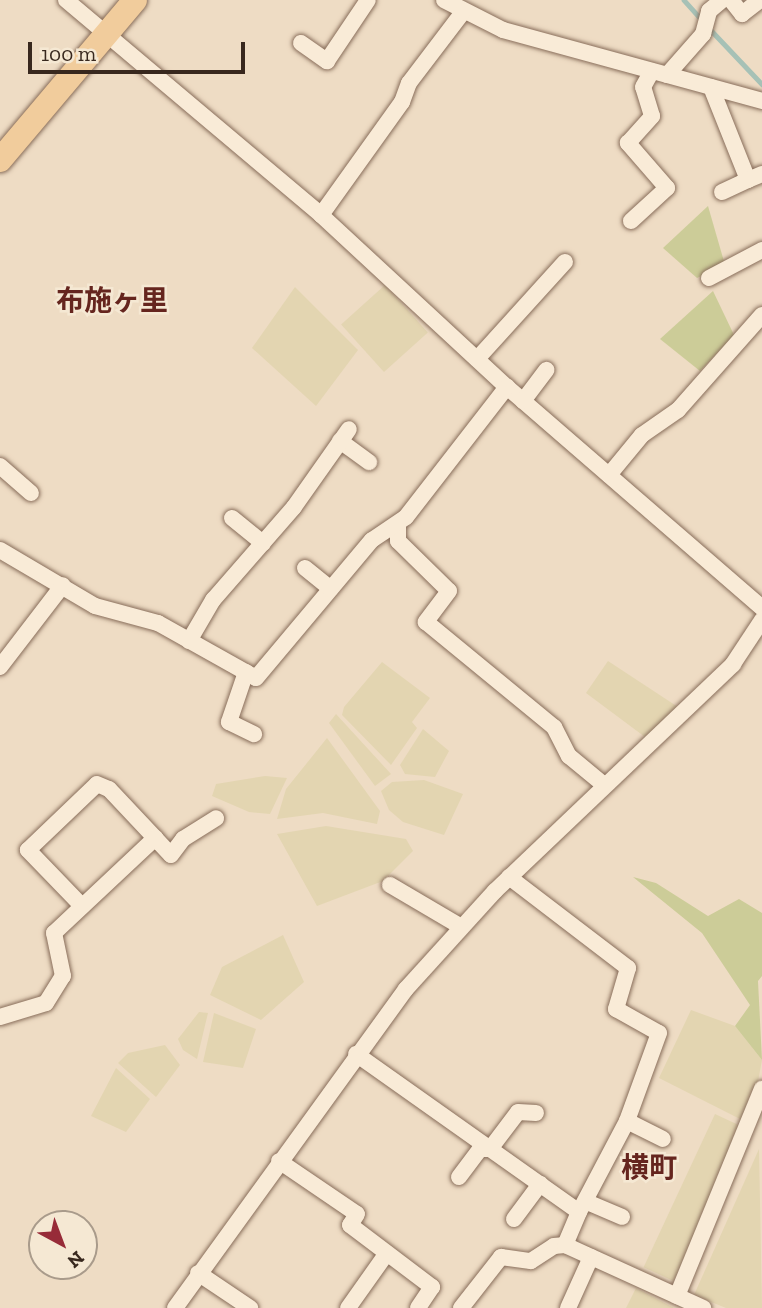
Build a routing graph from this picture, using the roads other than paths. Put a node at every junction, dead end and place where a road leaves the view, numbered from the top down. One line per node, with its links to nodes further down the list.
1 (66, 0): 9 (street)
2 (135, 0): 9 (main road)
3 (368, 0): 10 (street)
4 (444, 0): 8 (street)
5 (722, 0): 11 (street)
6 (731, 0): 7 (street)
7 (760, 0)
8 (463, 12): 11 (street); 17 (street)
9 (107, 36): 14 (main road); 17 (street)
10 (301, 43)
11 (660, 73): 12 (street); 18 (street)
12 (711, 87): 13 (street); 15 (street)
13 (762, 101)
14 (0, 160)
15 (755, 177): 16 (street)
16 (722, 192)
17 (321, 215): 23 (street)
18 (631, 221)
19 (762, 250): 21 (street)
20 (565, 262): 23 (street)
21 (709, 278)
22 (762, 315): 29 (street)
23 (477, 359): 25 (street)
24 (547, 370): 26 (street)
25 (507, 387): 26 (street); 32 (street)
26 (523, 401): 29 (street)
27 (369, 463): 33 (street)
28 (0, 467): 30 (street)
29 (609, 475): 38 (street)
30 (31, 492)
31 (232, 518): 33 (street)
32 (398, 525): 37 (street); 44 (street)
33 (263, 543): 40 (street)
34 (0, 550): 36 (street)
35 (305, 568): 37 (street)
36 (63, 585): 40 (street); 41 (street)
37 (331, 589): 42 (street)
38 (762, 608)
39 (762, 620): 44 (street)
40 (189, 642): 42 (street)
41 (0, 667)
42 (246, 672): 43 (street)
43 (254, 734)
44 (604, 785): 47 (street)
45 (216, 818): 46 (street)
46 (155, 838): 49 (street); 49 (street)
47 (509, 877): 50 (street); 55 (street)
48 (390, 885): 50 (street)
49 (82, 906): 51 (street)
50 (460, 926): 52 (street)
51 (0, 1017)
52 (356, 1054): 58 (street); 59 (street)
53 (762, 1090): 56 (street)
54 (536, 1112): 58 (street)
55 (626, 1121): 57 (street); 62 (street)
56 (755, 1136): 69 (street)
57 (663, 1139)
58 (490, 1149): 60 (street); 61 (street)
59 (279, 1161): 66 (street); 68 (street)
60 (459, 1177)
61 (540, 1184): 62 (street); 64 (street)
62 (583, 1207): 63 (street); 65 (street)
63 (622, 1217)
64 (514, 1220)
65 (565, 1245): 67 (street); 74 (street)
66 (387, 1253): 70 (street); 73 (street)
67 (591, 1257): 69 (street); 75 (street)
68 (198, 1273): 71 (street); 72 (street)
69 (677, 1296): 76 (street)
70 (355, 1305)
71 (175, 1308)
72 (250, 1308)
73 (418, 1308)
74 (461, 1308)
75 (568, 1308)
76 (704, 1308)

